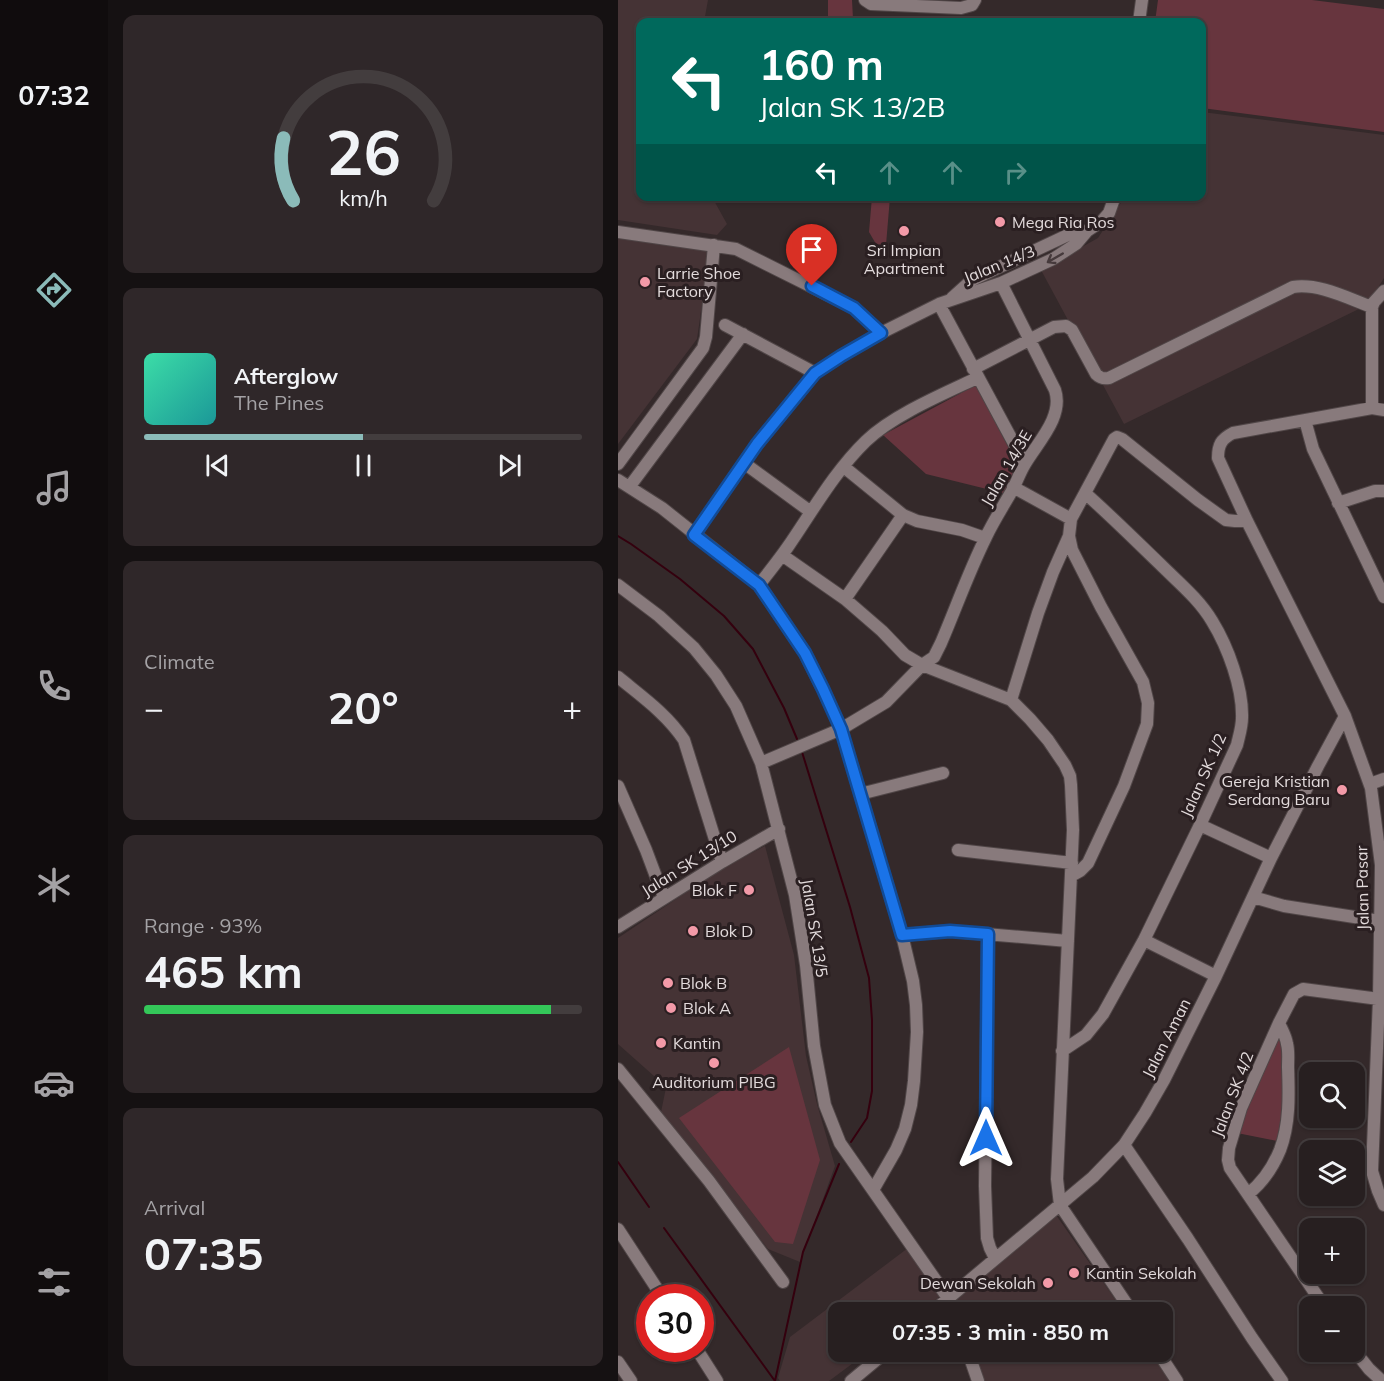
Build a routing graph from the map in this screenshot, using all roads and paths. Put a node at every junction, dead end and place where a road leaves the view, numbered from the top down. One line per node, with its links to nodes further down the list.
1 (1142, 0): 4 (street)
2 (865, 1): 3 (street)
3 (974, 3)
4 (1140, 18)
5 (1113, 201): 6 (street, Jalan 14/3)
6 (1087, 231): 9 (street, Jalan 14/3); 10 (street, Jalan 14/3, one-way to 10)
7 (618, 232): 8 (street)
8 (714, 245): 16 (street); 24 (street)
9 (1021, 257): 12 (street); 13 (street, Jalan 14/3)
10 (1001, 283): 12 (street, Jalan 14/3); 18 (street, Jalan 14/3E)
11 (1384, 291): 14 (street)
12 (976, 292): 13 (street, Jalan 14/3)
13 (944, 303): 16 (street, Jalan 14/3); 20 (street)
14 (1372, 307): 18 (street); 21 (street)
15 (725, 325): 17 (street)
16 (881, 333): 19 (street, Jalan 14/3)
17 (743, 334): 19 (street); 28 (street)
18 (1030, 340): 20 (street); 25 (street, Jalan 14/3E)
19 (815, 373): 23 (street, Jalan 14/3)
20 (975, 374): 25 (street); 26 (street)
21 (1378, 409): 22 (street)
22 (1305, 420): 32 (street); 36 (street, Jalan Pasar)
23 (744, 463): 33 (street); 37 (street, Jalan 14/3)
24 (618, 464)
25 (1024, 464): 29 (street, Jalan 14/3E)
26 (844, 467): 33 (street); 34 (street)
27 (618, 480): 28 (street)
28 (630, 486): 37 (street)
29 (1013, 487): 35 (street); 39 (street, Jalan 14/3E)
30 (1384, 491): 32 (street)
31 (1086, 494): 35 (street); 36 (street); 57 (street, Jalan SK 1/2)
32 (1338, 503): 43 (street)
33 (811, 512): 40 (street)
34 (903, 514): 39 (street); 44 (street)
35 (1071, 519): 38 (street)
36 (1247, 521): 48 (street, Jalan Pasar)
37 (694, 535): 42 (street)
38 (1069, 536): 47 (street); 63 (street)
39 (985, 538): 45 (street, Jalan 14/3E)
40 (782, 555): 42 (street); 44 (street)
41 (618, 585): 50 (street, Jalan SK 13/5)
42 (759, 585): 49 (street)
43 (1384, 597)
44 (845, 599): 45 (street)
45 (922, 665): 47 (street); 49 (street, Jalan 14/3E)
46 (618, 676): 61 (street)
47 (1011, 700): 63 (street)
48 (1345, 716): 53 (street, Jalan Pasar); 60 (street, Jalan Aman)
49 (841, 729): 50 (street, Jalan 14/3E); 55 (street)
50 (762, 764): 58 (street, Jalan SK 13/5)
51 (943, 773): 55 (street)
52 (1384, 779): 53 (street)
53 (1370, 784): 62 (street, Jalan Pasar)
54 (618, 786): 56 (street)
55 (860, 794): 69 (street)
56 (624, 812): 65 (street)
57 (1200, 825): 60 (street); 70 (street, Jalan SK 1/2)
58 (779, 829): 61 (street, Jalan SK 13/10); 79 (street, Jalan SK 13/5)
59 (958, 850): 63 (street)
60 (1271, 858): 64 (street, Jalan Aman)
61 (722, 862): 65 (street, Jalan SK 13/10)
62 (1383, 865): 66 (street, Jalan Pasar)
63 (1071, 869): 71 (street)
64 (1253, 897): 66 (street); 72 (street, Jalan Aman)
65 (664, 898): 67 (street, Jalan SK 13/10)
66 (1380, 921): 73 (street, Jalan Pasar)
67 (618, 927)
68 (988, 934): 69 (street); 71 (street); 84 (street)
69 (902, 935): 79 (street)
70 (1144, 940): 72 (street); 75 (street, Jalan SK 1/2)
71 (1068, 941): 75 (street)
72 (1216, 976): 78 (street, Jalan Aman)
73 (1379, 999): 74 (street, Jalan SK 4/2); 77 (street, Jalan Pasar)
74 (1278, 1023): 80 (street); 80 (street, Jalan SK 4/2)
75 (1062, 1051): 81 (street)
76 (618, 1069): 85 (street)
77 (1379, 1113): 82 (street, Jalan Pasar)
78 (1124, 1145): 81 (street, Jalan Aman); 103 (street)
79 (873, 1190): 88 (street, Jalan SK 13/5)
80 (1248, 1194): 87 (street, Jalan SK 4/2)
81 (1060, 1205): 84 (street, Jalan Aman); 91 (street)
82 (1384, 1205)
83 (618, 1229): 86 (street)
84 (995, 1258): 88 (street, Jalan Aman)
85 (783, 1282)
86 (654, 1284)
87 (1317, 1296)
88 (948, 1298): 89 (street, Jalan Aman); 90 (street, Jalan SK 13/5)
89 (943, 1302)
90 (949, 1302)
91 (1125, 1302)
92 (618, 1362): 98 (street)
93 (705, 1362): 99 (street)
94 (874, 1362): 100 (street)
95 (971, 1362): 101 (street)
96 (1165, 1362): 102 (street)
97 (1363, 1362): 104 (street)
98 (631, 1381)
99 (717, 1381)
100 (851, 1381)
101 (978, 1381)
102 (1177, 1381)
103 (1282, 1381)
104 (1382, 1381)

